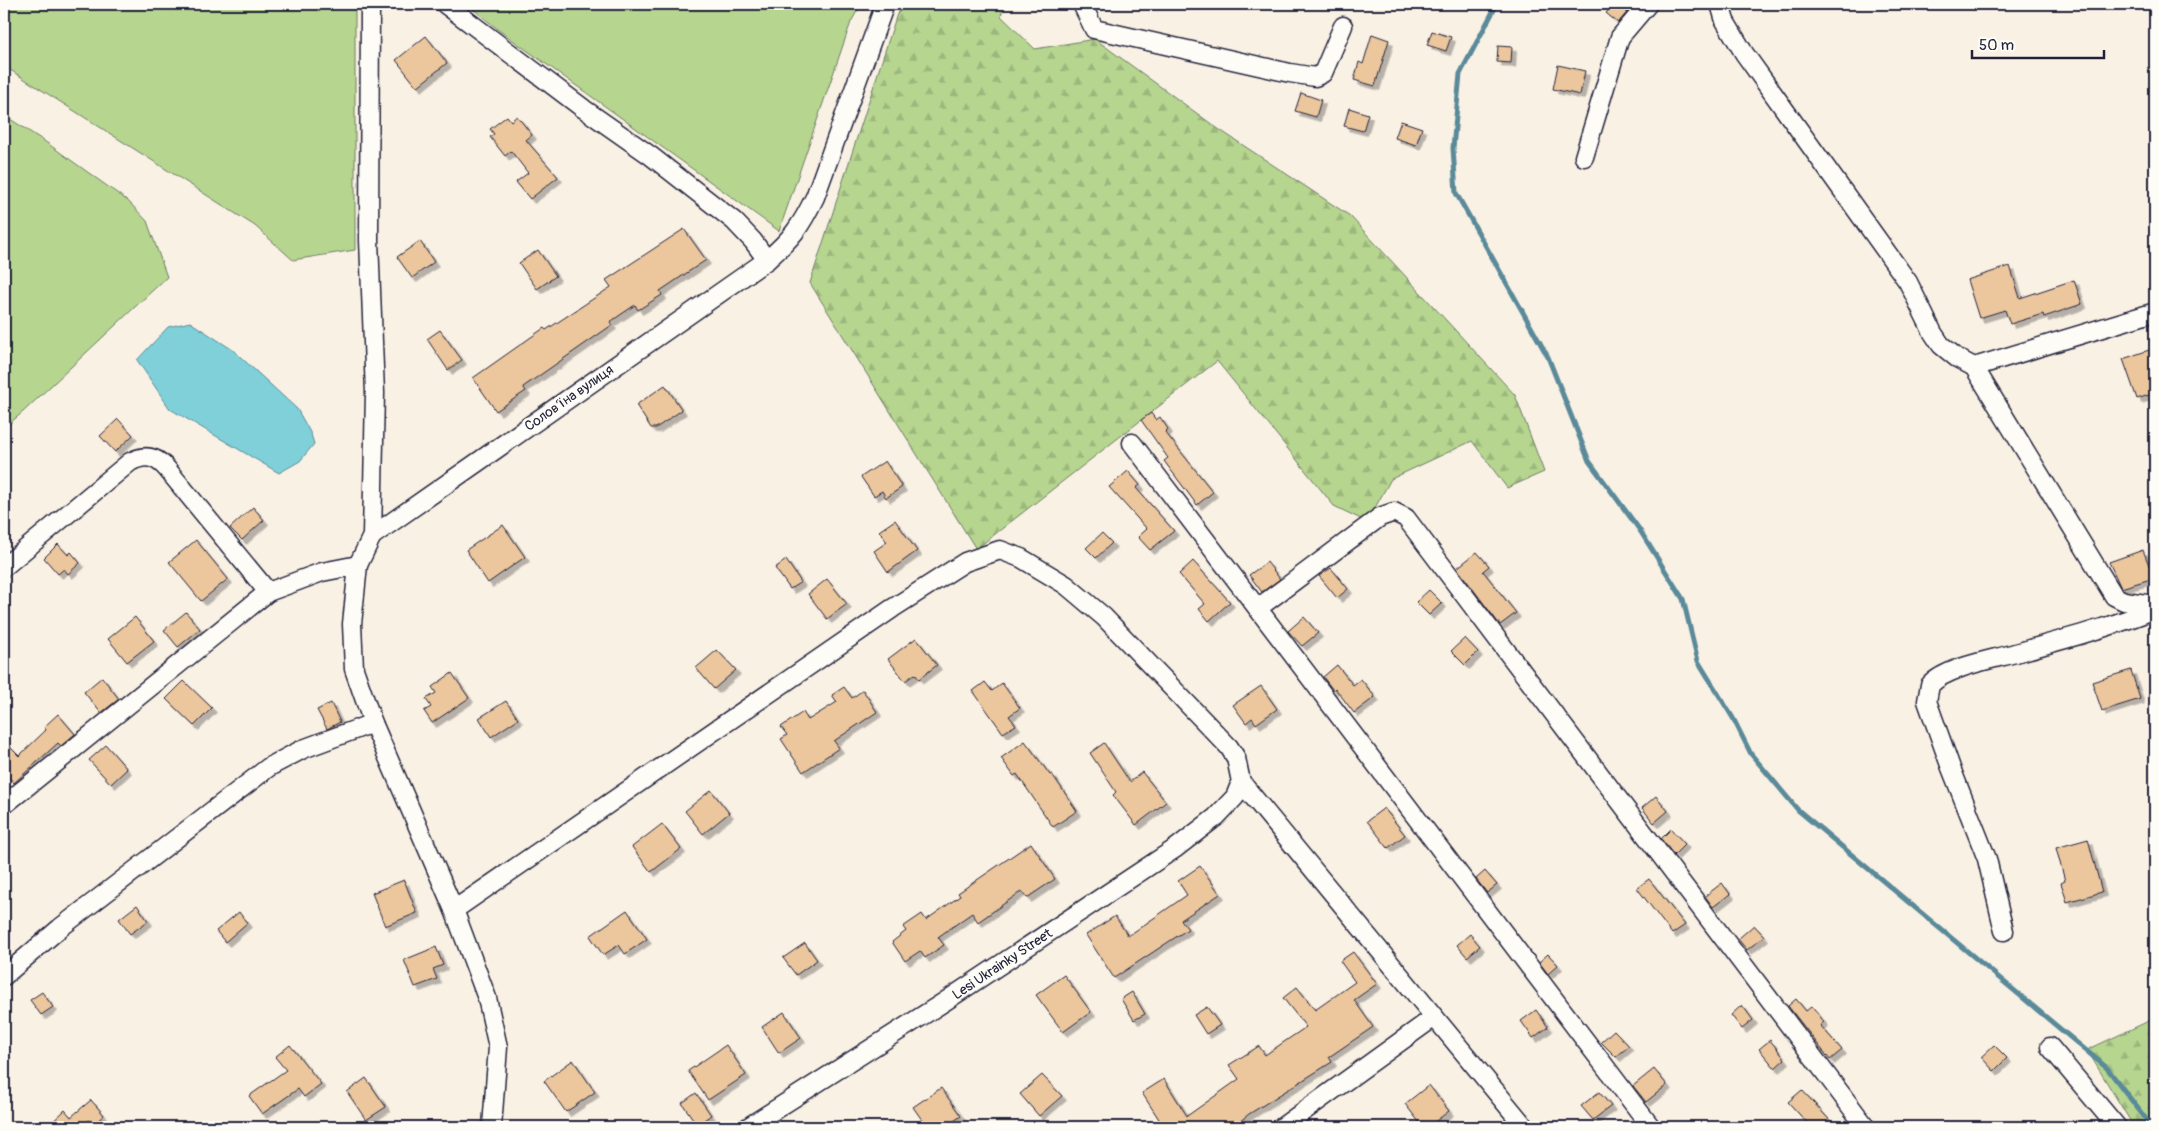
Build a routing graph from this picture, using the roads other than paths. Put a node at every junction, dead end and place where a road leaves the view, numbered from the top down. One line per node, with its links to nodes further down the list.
1 (370, 4): 13 (street)
2 (444, 4): 9 (street)
3 (885, 4): 9 (street, Соловʼїна вулиця)
4 (1082, 4): 7 (street)
5 (1648, 4): 8 (street)
6 (1720, 4): 11 (street)
7 (1343, 26)
8 (1584, 157)
9 (767, 260): 13 (street, Соловʼїна вулиця)
10 (2155, 312): 11 (street)
11 (1974, 367): 17 (street)
12 (1132, 443): 18 (street)
13 (372, 536): 14 (street)
14 (358, 565): 16 (street); 19 (street)
15 (4, 567): 16 (street)
16 (268, 592): 21 (street)
17 (2155, 607): 23 (street)
18 (1258, 608): 31 (street); 32 (street)
19 (373, 723): 22 (street); 24 (street)
20 (1241, 782): 22 (street); 25 (street); 28 (street, Lesi Ukrainky Street)
21 (4, 805)
22 (454, 910): 27 (street)
23 (2004, 931)
24 (4, 976)
25 (1434, 1018): 29 (street); 30 (street)
26 (2050, 1047): 33 (street)
27 (492, 1127)
28 (748, 1127)
29 (1282, 1127)
30 (1525, 1127)
31 (1651, 1127)
32 (1866, 1127)
33 (2117, 1127)

